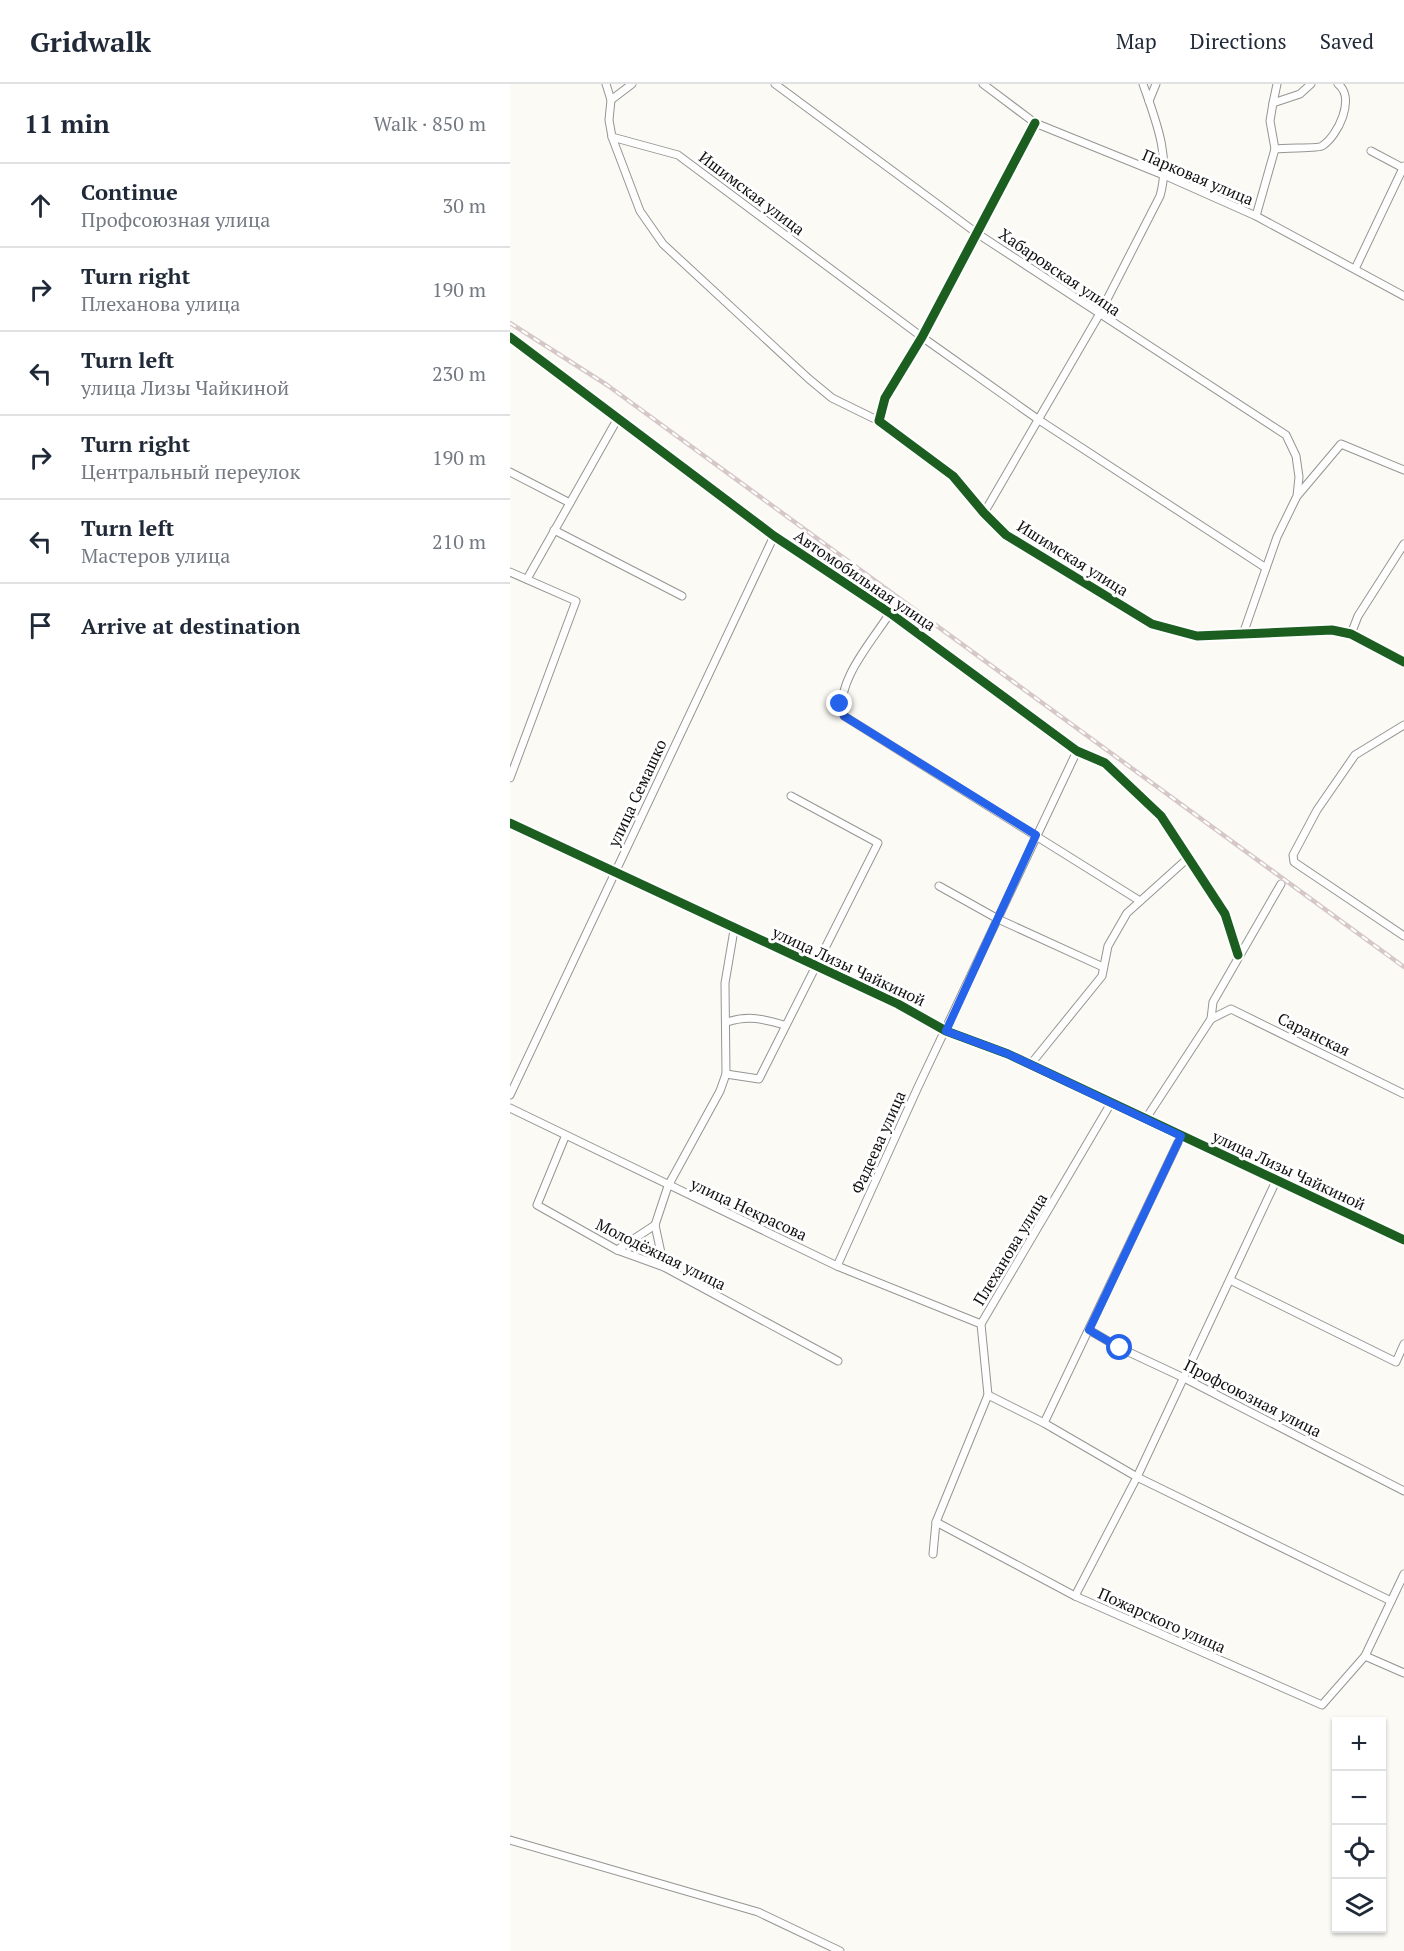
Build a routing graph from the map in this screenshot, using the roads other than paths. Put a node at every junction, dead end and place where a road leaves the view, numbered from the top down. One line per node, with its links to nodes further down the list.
1 (606, 84): 10 (street, Ишимская улица)
2 (632, 84): 10 (street)
3 (775, 84): 20 (street, Хабаровская улица)
4 (983, 84): 13 (street, Парковая улица)
5 (1143, 84): 11 (street)
6 (1156, 84): 11 (street)
7 (1276, 84): 12 (street)
8 (1311, 84): 12 (street)
9 (1338, 84): 15 (street)
10 (611, 100): 14 (street, Ишимская улица)
11 (1149, 101): 18 (street)
12 (1273, 103): 15 (street)
13 (1035, 123): 18 (street, Парковая улица); 20 (street)
14 (612, 137): 25 (street, Ишимская улица); 28 (street, Ишимская улица)
15 (1275, 149): 19 (street)
16 (1371, 151): 17 (street)
17 (1403, 167): 21 (street)
18 (1166, 176): 19 (street, Парковая улица); 23 (street)
19 (1256, 216): 21 (street, Парковая улица)
20 (978, 234): 23 (street, Хабаровская улица); 25 (street)
21 (1355, 269): 22 (street, Парковая улица)
22 (1404, 296)
23 (1099, 315): 27 (street); 31 (street, Хабаровская улица)
24 (510, 337): 26 (street, Автомобильная улица)
25 (922, 337): 27 (street, Ишимская улица); 28 (street)
26 (618, 418): 32 (street); 35 (street, Автомобильная улица)
27 (1039, 420): 33 (street); 37 (street, Ишимская улица)
28 (879, 421): 33 (street, Ишимская улица)
29 (1404, 470): 31 (street, Хабаровская улица)
30 (510, 472): 32 (street)
31 (1297, 496): 37 (street, Хабаровская улица)
32 (570, 502): 34 (street)
33 (984, 513): 42 (street, Ишимская улица)
34 (554, 530): 39 (street); 40 (street)
35 (774, 536): 41 (street, Автомобильная улица); 52 (street, улица Семашко)
36 (1404, 543): 43 (street)
37 (1266, 568): 42 (street, Хабаровская улица)
38 (510, 572): 39 (street)
39 (527, 579): 47 (street)
40 (682, 596)
41 (890, 613): 46 (street, Автомобильная улица); 50 (street)
42 (1243, 634): 43 (street, Ишимская улица)
43 (1351, 634): 44 (street, Ишимская улица)
44 (1404, 662)
45 (1404, 725): 58 (street)
46 (1077, 751): 50 (street, Фадеева улица); 51 (street, Автомобильная улица)
47 (510, 778)
48 (790, 796): 60 (street)
49 (510, 824): 52 (street, улица Лизы Чайкиной)
50 (1036, 835): 55 (street); 56 (street, Фадеева улица)
51 (1187, 859): 55 (street); 59 (street, Автомобильная улица)
52 (615, 872): 57 (street, улица Лизы Чайкиной); 69 (street, улица Семашко)
53 (1281, 884): 59 (street)
54 (939, 886): 56 (street)
55 (1140, 901): 61 (street)
56 (998, 919): 61 (street); 65 (street, Фадеева улица)
57 (734, 930): 60 (street, улица Лизы Чайкиной); 63 (street)
58 (1404, 936)
59 (1238, 955): 62 (street)
60 (818, 966): 64 (street); 65 (street, улица Лизы Чайкиной)
61 (1104, 967): 66 (street)
62 (1211, 1019): 68 (street, Саранская); 72 (street)
63 (727, 1022): 64 (street); 67 (street)
64 (784, 1025): 67 (street)
65 (946, 1031): 66 (street, улица Лизы Чайкиной); 80 (street, Фадеева улица)
66 (1030, 1065): 70 (street, улица Лизы Чайкиной)
67 (726, 1074): 76 (street)
68 (1404, 1094)
69 (510, 1095)
70 (1111, 1103): 72 (street, улица Лизы Чайкиной); 83 (street, Плеханова улица)
71 (510, 1108): 74 (street, улица Некрасова)
72 (1145, 1120): 73 (street, улица Лизы Чайкиной)
73 (1181, 1136): 75 (street, улица Лизы Чайкиной); 84 (street)
74 (565, 1137): 76 (street, улица Некрасова); 79 (street, Молодёжная улица)
75 (1276, 1181): 78 (street, улица Лизы Чайкиной); 82 (street)
76 (668, 1186): 77 (street); 80 (street, улица Некрасова)
77 (655, 1225): 79 (street); 81 (street)
78 (1404, 1240)
79 (617, 1250): 81 (street, Молодёжная улица)
80 (837, 1266): 83 (street, улица Некрасова)
81 (664, 1267): 86 (street, Молодёжная улица)
82 (1230, 1280): 85 (street); 87 (street)
83 (981, 1324): 88 (street, Плеханова улица)
84 (1089, 1330): 87 (street, Профсоюзная улица); 89 (street)
85 (1404, 1344)
86 (838, 1361)
87 (1182, 1377): 90 (street); 91 (street, Профсоюзная улица)
88 (988, 1395): 89 (street); 92 (street, Плеханова улица)
89 (1044, 1423): 90 (street)
90 (1137, 1477): 95 (street); 96 (street)
91 (1404, 1491)
92 (936, 1522): 93 (street, Плеханова улица); 95 (street, Пожарского улица)
93 (933, 1554)
94 (1404, 1574): 96 (street)
95 (1075, 1596): 97 (street, Пожарского улица)
96 (1391, 1601): 97 (street)
97 (1365, 1656): 98 (street)
98 (1404, 1673)
99 (510, 1840): 100 (street)
100 (840, 1951)

